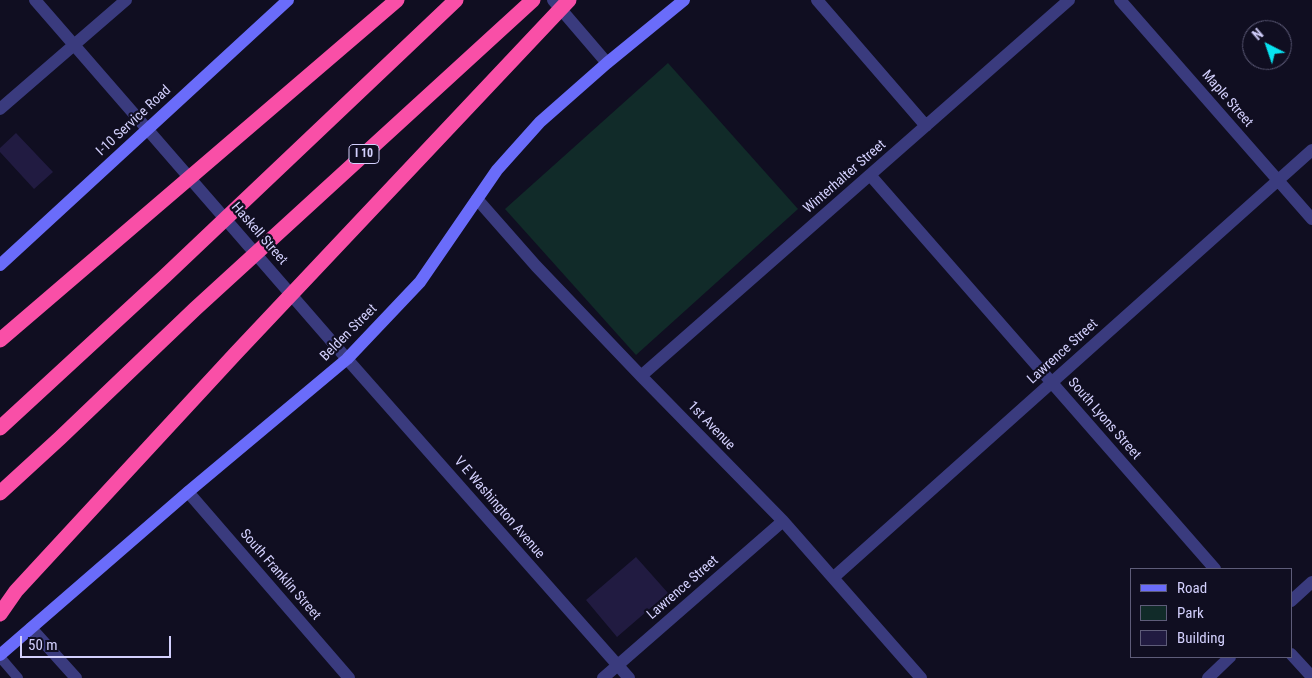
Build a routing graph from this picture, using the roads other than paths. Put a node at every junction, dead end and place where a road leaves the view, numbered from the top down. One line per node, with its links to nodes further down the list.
1 (35, 0): 13 (street)
2 (126, 0): 13 (street)
3 (288, 0): 17 (main road, I-10 Service Road)
4 (397, 0): 24 (highway)
5 (456, 0): 28 (highway)
6 (533, 0): 30 (highway, I 10)
7 (553, 0): 14 (street)
8 (569, 0): 36 (highway)
9 (684, 0): 14 (main road, Belden Street)
10 (816, 0): 16 (street)
11 (1069, 0): 16 (street, Winterhalter Street)
12 (1120, 0): 20 (street, Maple Street)
13 (75, 44): 15 (street); 17 (street)
14 (607, 63): 21 (main road, Belden Street)
15 (0, 109)
16 (926, 126): 19 (street, Winterhalter Street)
17 (148, 129): 23 (main road, I-10 Service Road); 25 (street, Haskell Street)
18 (1312, 150): 20 (street, Lawrence Street)
19 (870, 175): 26 (street, Winterhalter Street); 27 (street, South Lyons Street)
20 (1278, 180): 22 (street, Maple Street); 27 (street, Lawrence Street)
21 (477, 199): 25 (main road, Belden Street); 26 (street, 1st Avenue)
22 (1312, 219)
23 (0, 264)
24 (0, 340)
25 (347, 359): 29 (main road, Belden Street); 41 (street, V E Washington Avenue)
26 (641, 376): 31 (street, 1st Avenue)
27 (1052, 382): 32 (street, South Lyons Street); 33 (street, Lawrence Street)
28 (0, 428)
29 (188, 492): 37 (main road, Belden Street); 45 (street, South Franklin Street)
30 (0, 493)
31 (783, 521): 33 (street, 1st Avenue); 41 (street, Lawrence Street)
32 (1214, 568)
33 (834, 577): 48 (street, 1st Avenue)
34 (1312, 582): 35 (street)
35 (1292, 600)
36 (0, 614)
37 (31, 628): 39 (main road, Belden Street); 44 (street)
38 (1292, 655): 42 (street)
39 (0, 656): 43 (lane)
40 (1229, 658): 49 (street)
41 (618, 665): 46 (street, Lawrence Street); 47 (street, V E Washington Avenue)
42 (1312, 677)
43 (18, 678)
44 (76, 678)
45 (349, 678)
46 (603, 678)
47 (629, 678)
48 (921, 678)
49 (1208, 678)

